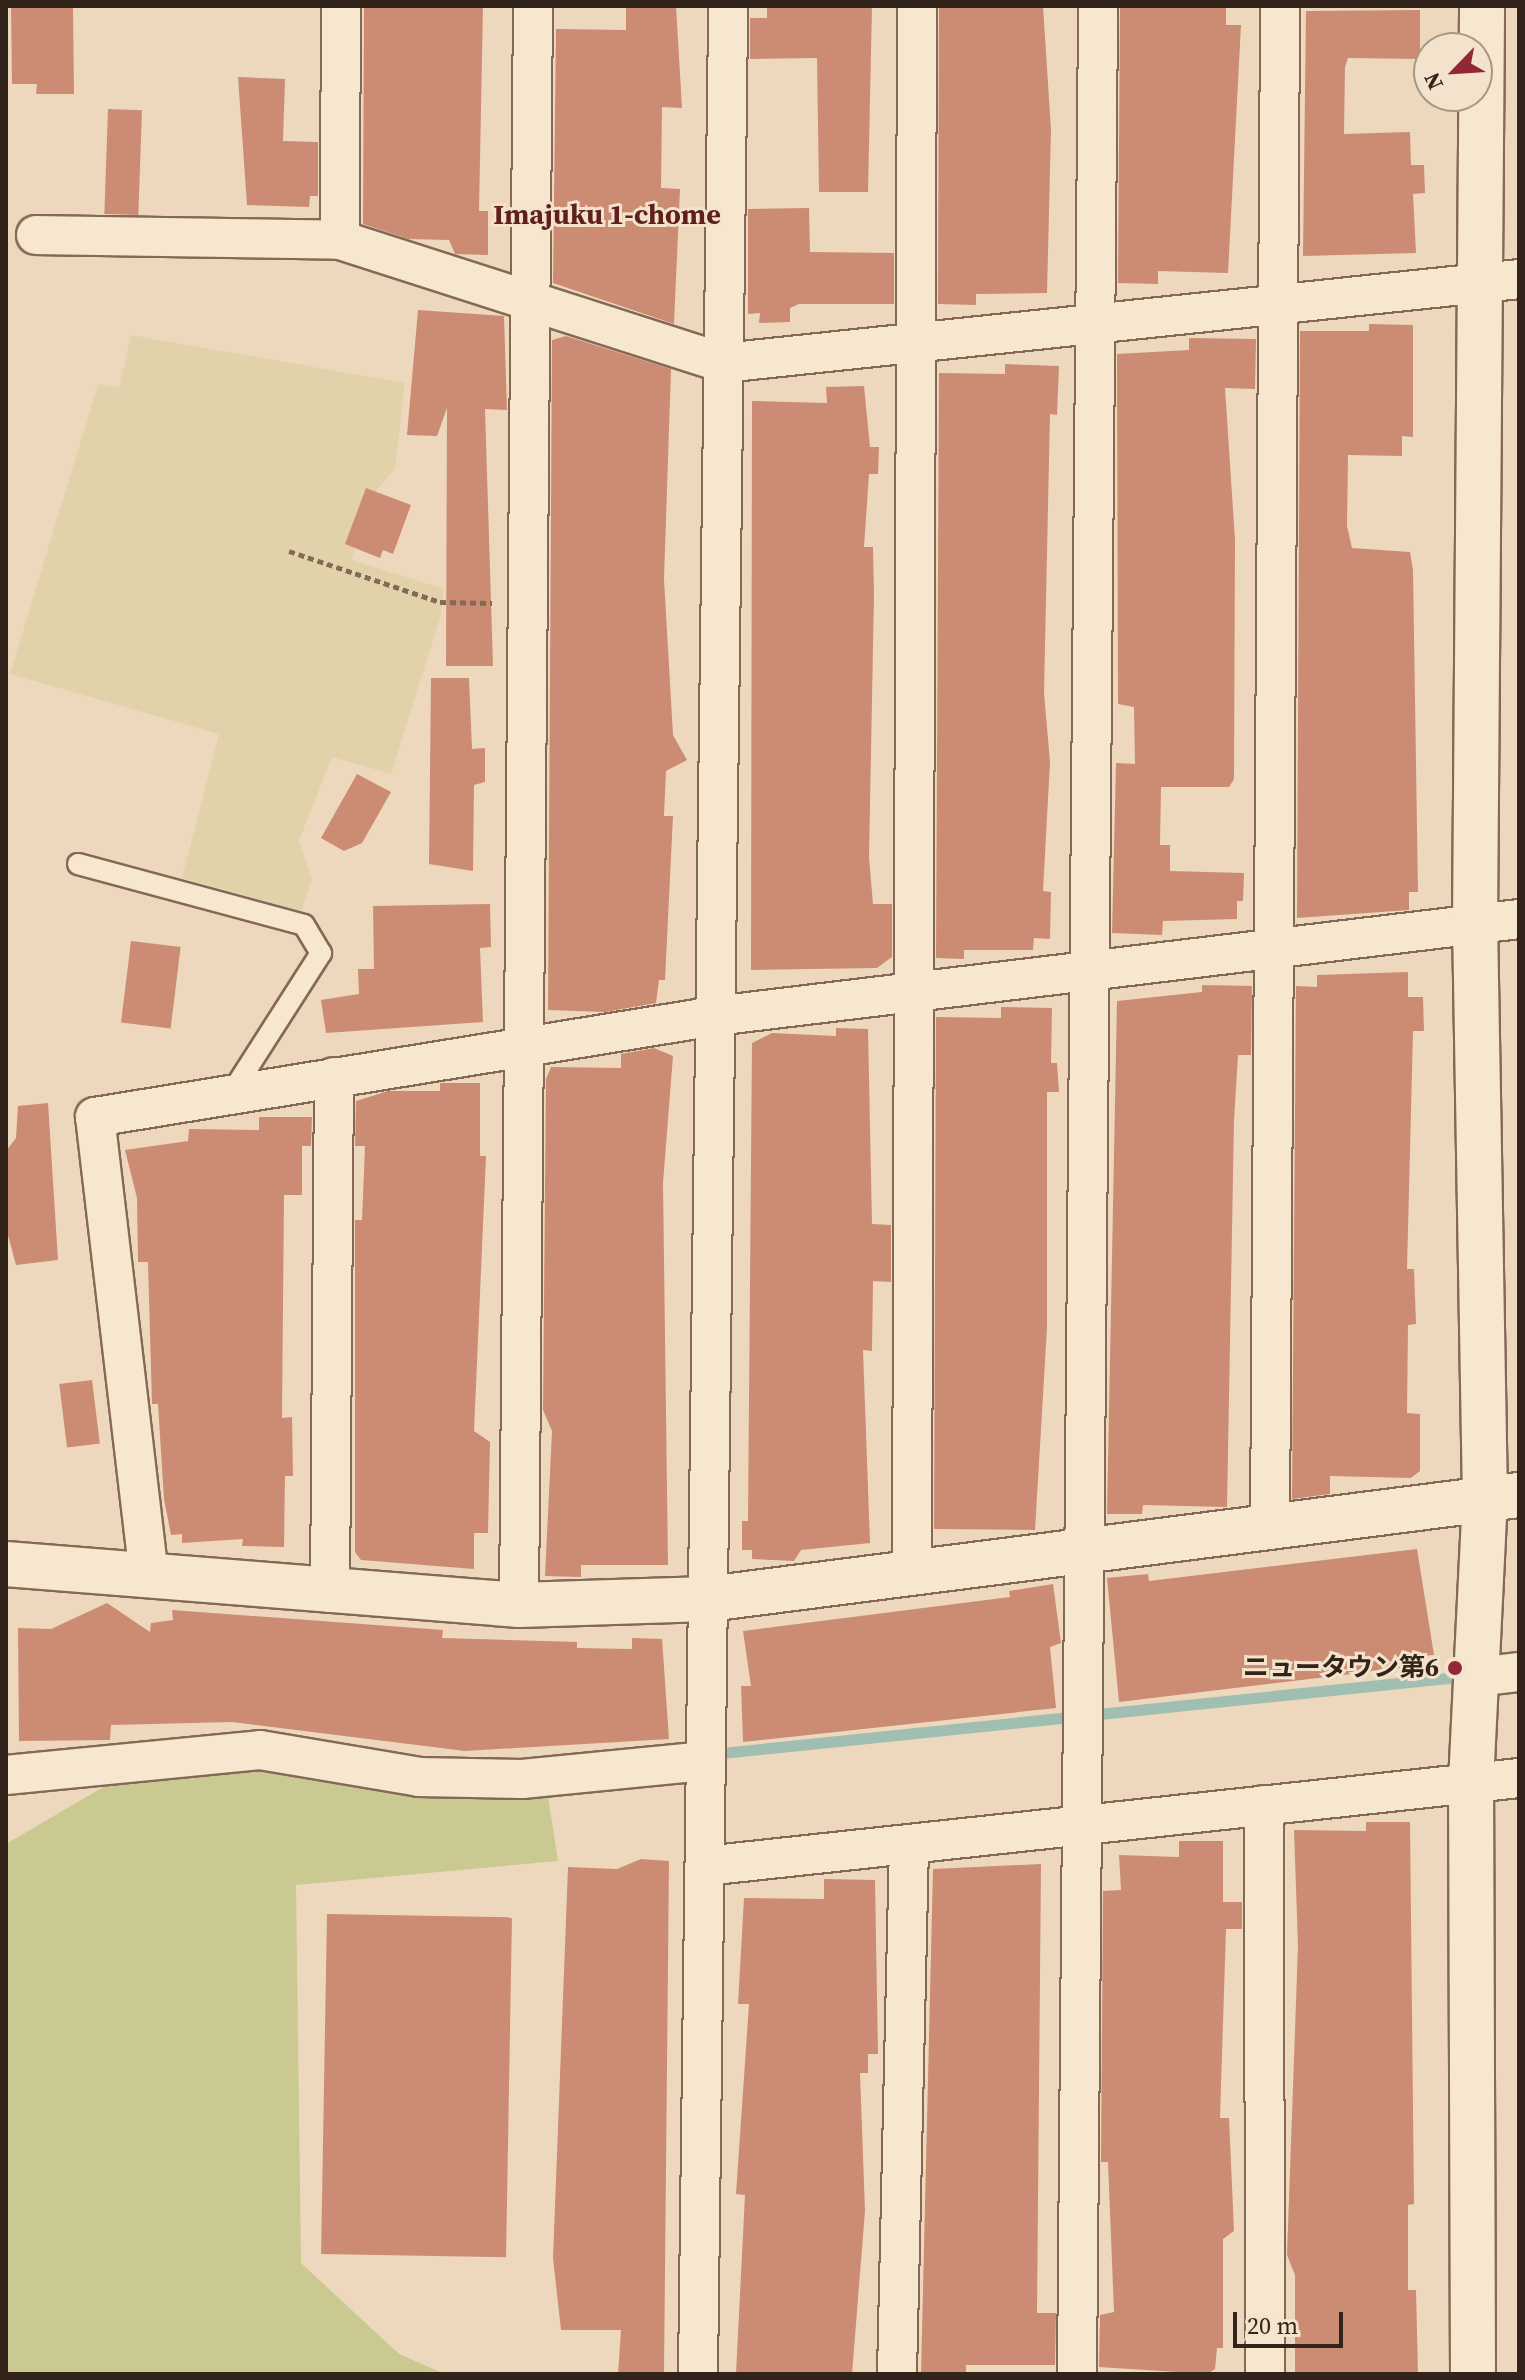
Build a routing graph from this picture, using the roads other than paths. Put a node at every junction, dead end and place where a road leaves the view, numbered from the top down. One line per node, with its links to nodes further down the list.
1 (341, 6): 9 (street)
2 (533, 6): 12 (street)
3 (728, 6): 15 (street)
4 (917, 6): 14 (street)
5 (1098, 6): 13 (street)
6 (1280, 6): 11 (street)
7 (1482, 6): 10 (street)
8 (36, 235): 9 (street)
9 (340, 240): 12 (street)
10 (1502, 279): 11 (street); 18 (street)
11 (1278, 301): 13 (street); 19 (street)
12 (528, 302): 15 (street); 23 (street)
13 (1095, 321): 14 (street); 20 (street)
14 (916, 342): 15 (street); 21 (street)
15 (723, 363): 22 (street)
16 (78, 864): 25 (lane)
17 (1519, 919): 18 (street)
18 (1475, 924): 19 (street); 26 (street)
19 (1274, 951): 20 (street); 27 (street)
20 (1090, 970): 21 (street); 28 (street)
21 (914, 993): 22 (street); 30 (street)
22 (715, 1016): 23 (street); 33 (street)
23 (522, 1046): 24 (street); 34 (street)
24 (334, 1077): 25 (street); 32 (street)
25 (231, 1094): 31 (street)
26 (1502, 1497): 27 (street); 35 (street)
27 (1270, 1528): 28 (street)
28 (1086, 1549): 30 (street); 41 (street)
29 (6, 1564): 31 (street)
30 (912, 1573): 33 (street)
31 (149, 1576): 32 (street)
32 (330, 1593): 34 (street)
33 (708, 1599): 34 (street); 36 (street)
34 (519, 1605)
35 (1498, 1674): 39 (street)
36 (706, 1761): 37 (street); 43 (street)
37 (6, 1775)
38 (1519, 1778): 39 (street)
39 (1471, 1783): 40 (street); 48 (street)
40 (1264, 1805): 41 (street); 47 (street)
41 (1083, 1825): 42 (street); 46 (street)
42 (909, 1844): 43 (street); 45 (street)
43 (705, 1866): 44 (street)
44 (698, 2374)
45 (897, 2374)
46 (1077, 2374)
47 (1265, 2374)
48 (1473, 2374)

